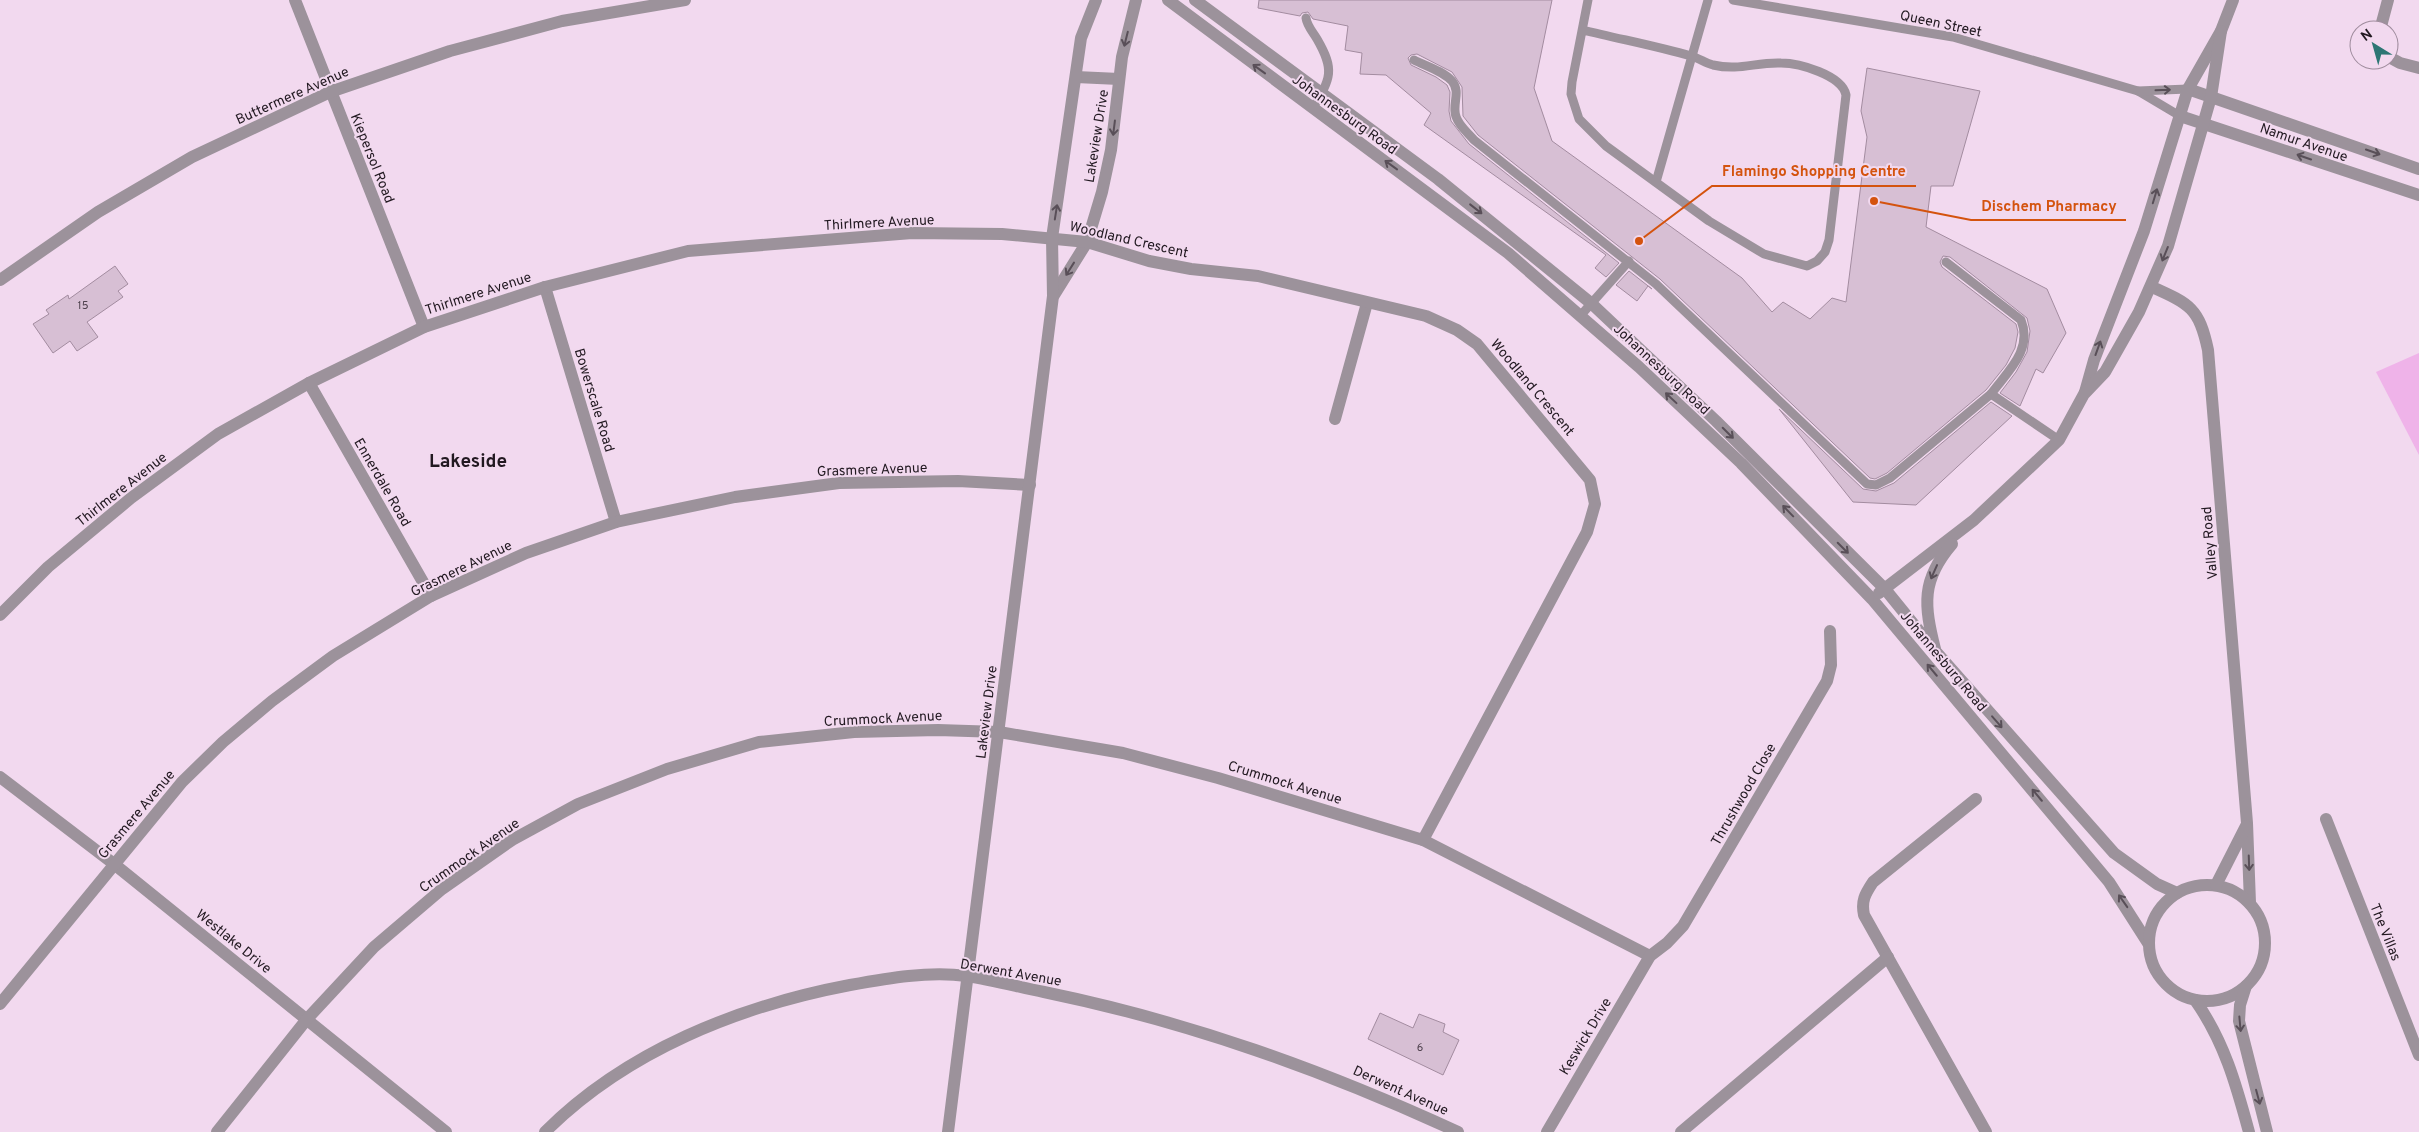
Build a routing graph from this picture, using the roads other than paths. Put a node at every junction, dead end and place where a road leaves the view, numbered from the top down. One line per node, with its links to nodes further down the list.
1 (294, 0): 24 (street, Kiepersol Road)
2 (685, 0): 24 (street, Buttermere Avenue)
3 (1096, 0): 20 (street, Lakeview Drive)
4 (1136, 0): 21 (street, Lakeview Drive, one-way to 21)
5 (1168, 0): 27 (street, Johannesburg Road, one-way to 5)
6 (1195, 0): 25 (street, Johannesburg Road)
7 (1588, 0): 14 (lane)
8 (1708, 0): 16 (lane)
9 (1733, 0): 23 (lane, Queen Street)
10 (2233, 0): 15 (street)
11 (2388, 0): 13 (street)
12 (1306, 18): 25 (lane)
13 (2383, 20)
14 (1583, 30): 16 (lane); 31 (lane)
15 (2221, 31): 22 (street); 26 (street)
16 (1692, 56): 31 (lane); 31 (lane)
17 (1414, 60): 35 (lane)
18 (2399, 62): 19 (street)
19 (2419, 68)
20 (1076, 77): 21 (street); 33 (street, Lakeview Drive, one-way to 20)
21 (1119, 79): 34 (street, Lakeview Drive, one-way to 34)
22 (2188, 89): 23 (lane, Queen Street, one-way to 22); 26 (street, Namur Avenue); 28 (street)
23 (2138, 91): 28 (lane, Queen Street)
24 (330, 92): 37 (street, Buttermere Avenue); 44 (street, Kiepersol Road)
25 (1322, 93): 27 (lane); 42 (street, Johannesburg Road, one-way to 42)
26 (2211, 97): 29 (street); 30 (street, Namur Avenue, one-way to 30)
27 (1313, 108): 43 (street, Johannesburg Road, one-way to 27)
28 (2180, 116): 29 (street, Namur Avenue); 47 (street, one-way to 28)
29 (2203, 124): 32 (street, Namur Avenue, one-way to 29); 39 (street, one-way to 39)
30 (2419, 169)
31 (1656, 182)
32 (2419, 195)
33 (1052, 238): 34 (street, Woodland Crescent); 38 (street, Thirlmere Avenue); 40 (street, Lakeview Drive)
34 (1087, 242): 40 (street, Lakeview Drive, one-way to 40); 41 (street, Woodland Crescent)
35 (1629, 261): 42 (lane); 46 (lane)
36 (1946, 262): 46 (lane)
37 (0, 280)
38 (545, 287): 44 (street, Thirlmere Avenue); 52 (street, Bowerscale Road)
39 (2152, 287): 47 (street); 63 (street, Valley Road)
40 (1053, 296): 50 (street, Lakeview Drive)
41 (1367, 303): 48 (street); 64 (street, Woodland Crescent)
42 (1592, 304): 43 (lane); 53 (street, Johannesburg Road, one-way to 53)
43 (1581, 315): 55 (street, Johannesburg Road, one-way to 43)
44 (424, 327): 45 (street, Thirlmere Avenue)
45 (309, 383): 54 (street, Ennerdale Road); 56 (street, Thirlmere Avenue)
46 (1991, 394): 49 (lane)
47 (2084, 394): 49 (street)
48 (1335, 419)
49 (2059, 440): 51 (street)
50 (1030, 485): 52 (street, Grasmere Avenue); 59 (street, Lakeview Drive)
51 (1974, 520): 53 (street); 58 (street, one-way to 58)
52 (616, 522): 54 (street, Grasmere Avenue)
53 (1885, 589): 55 (street); 58 (street, Johannesburg Road)
54 (431, 596): 65 (street, Grasmere Avenue)
55 (1872, 599): 69 (street, Johannesburg Road, one-way to 55)
56 (0, 615)
57 (1830, 631): 70 (street, Thrushwood Close)
58 (1936, 653): 67 (street, Johannesburg Road, one-way to 67)
59 (999, 732): 64 (street, Crummock Avenue); 72 (street, Lakeview Drive); 76 (street, Crummock Avenue)
60 (0, 778): 65 (street, Westlake Drive)
61 (1976, 799): 71 (street)
62 (2326, 819): 77 (street, The Villas)
63 (2247, 824): 66 (street); 68 (street, Valley Road, one-way to 68)
64 (1424, 840): 70 (street, Crummock Avenue)
65 (114, 864): 75 (street, Grasmere Avenue); 76 (street, Westlake Drive)
66 (2216, 885): 67 (street); 68 (street)
67 (2177, 893): 69 (street)
68 (2250, 903): 73 (street)
69 (2148, 943): 74 (street)
70 (1650, 956): 83 (street, Keswick Drive)
71 (1888, 957): 84 (street); 85 (street)
72 (966, 976): 80 (street, Derwent Avenue); 81 (street, Lakeview Drive); 82 (street, Derwent Avenue)
73 (2246, 986): 74 (street); 87 (street, one-way to 87)
74 (2195, 1000): 86 (street)
75 (0, 1004)
76 (307, 1019): 78 (street, Crummock Avenue); 79 (street, Westlake Drive)
77 (2419, 1055)
78 (217, 1132)
79 (446, 1132)
80 (545, 1132)
81 (948, 1132)
82 (1458, 1132)
83 (1546, 1132)
84 (1681, 1132)
85 (1986, 1132)
86 (2250, 1132)
87 (2267, 1132)

